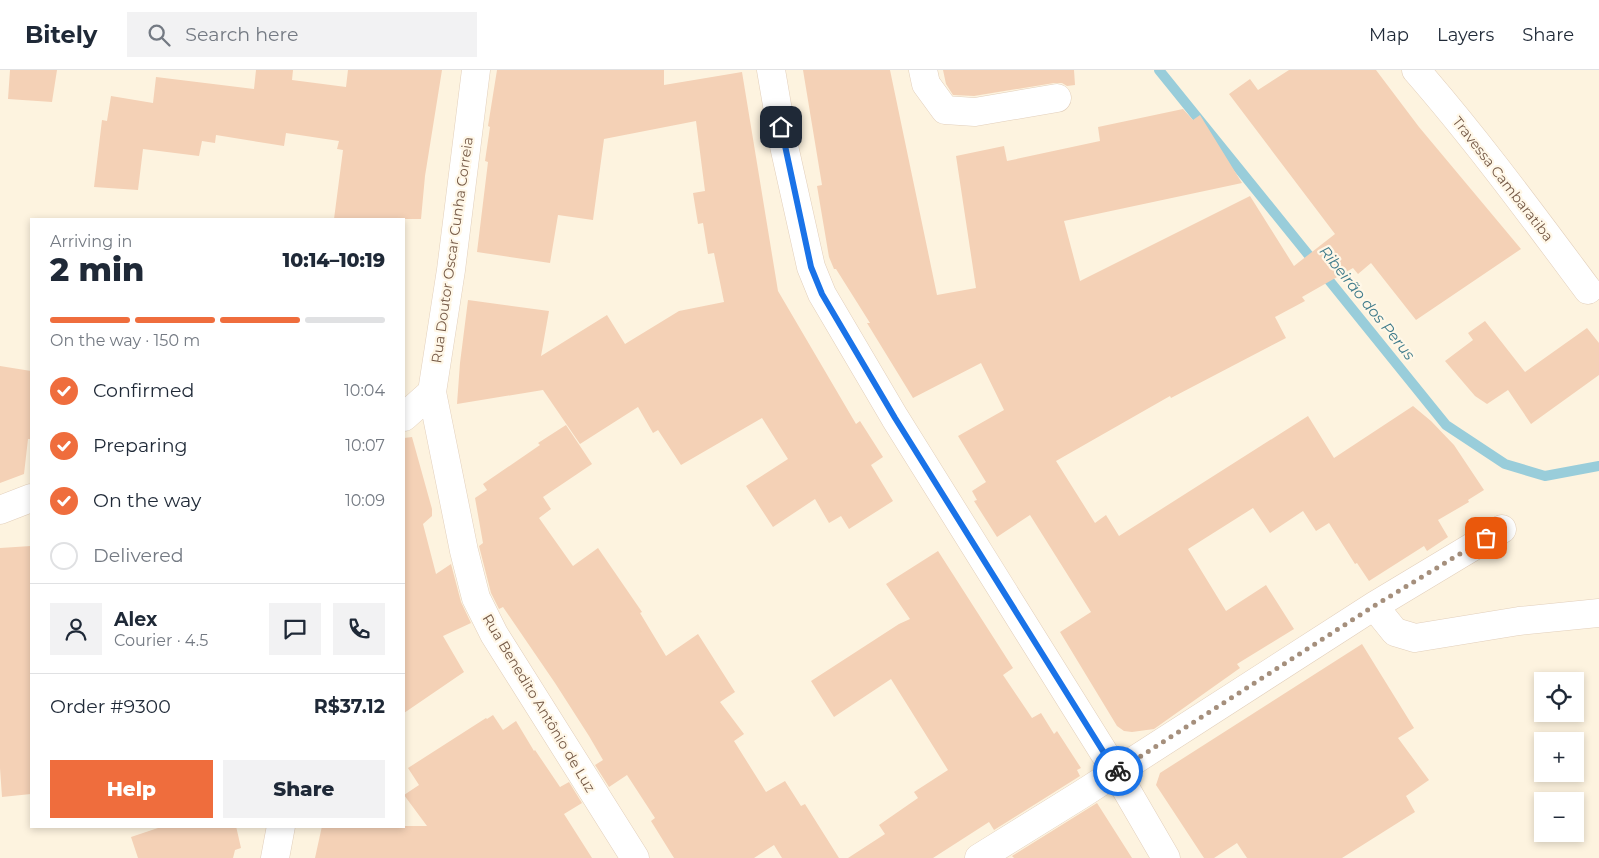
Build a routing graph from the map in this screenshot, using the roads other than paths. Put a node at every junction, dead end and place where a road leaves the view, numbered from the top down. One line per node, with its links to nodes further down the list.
1 (476, 70): 7 (street, Rua Doutor Oscar Cunha Correia)
2 (771, 70): 14 (street)
3 (923, 70): 5 (street)
4 (1416, 70): 6 (street, Travessa Cambaratiba)
5 (1057, 98)
6 (1588, 290)
7 (432, 392): 8 (street); 17 (street, Rua Benedito Antônio de Luz)
8 (405, 416)
9 (30, 498): 10 (street)
10 (0, 510)
11 (1502, 529): 12 (street)
12 (1374, 606): 13 (street); 14 (street)
13 (1599, 613)
14 (1116, 772): 18 (street); 19 (street)
15 (281, 828): 16 (street)
16 (275, 858)
17 (635, 858)
18 (979, 858)
19 (1166, 858)

